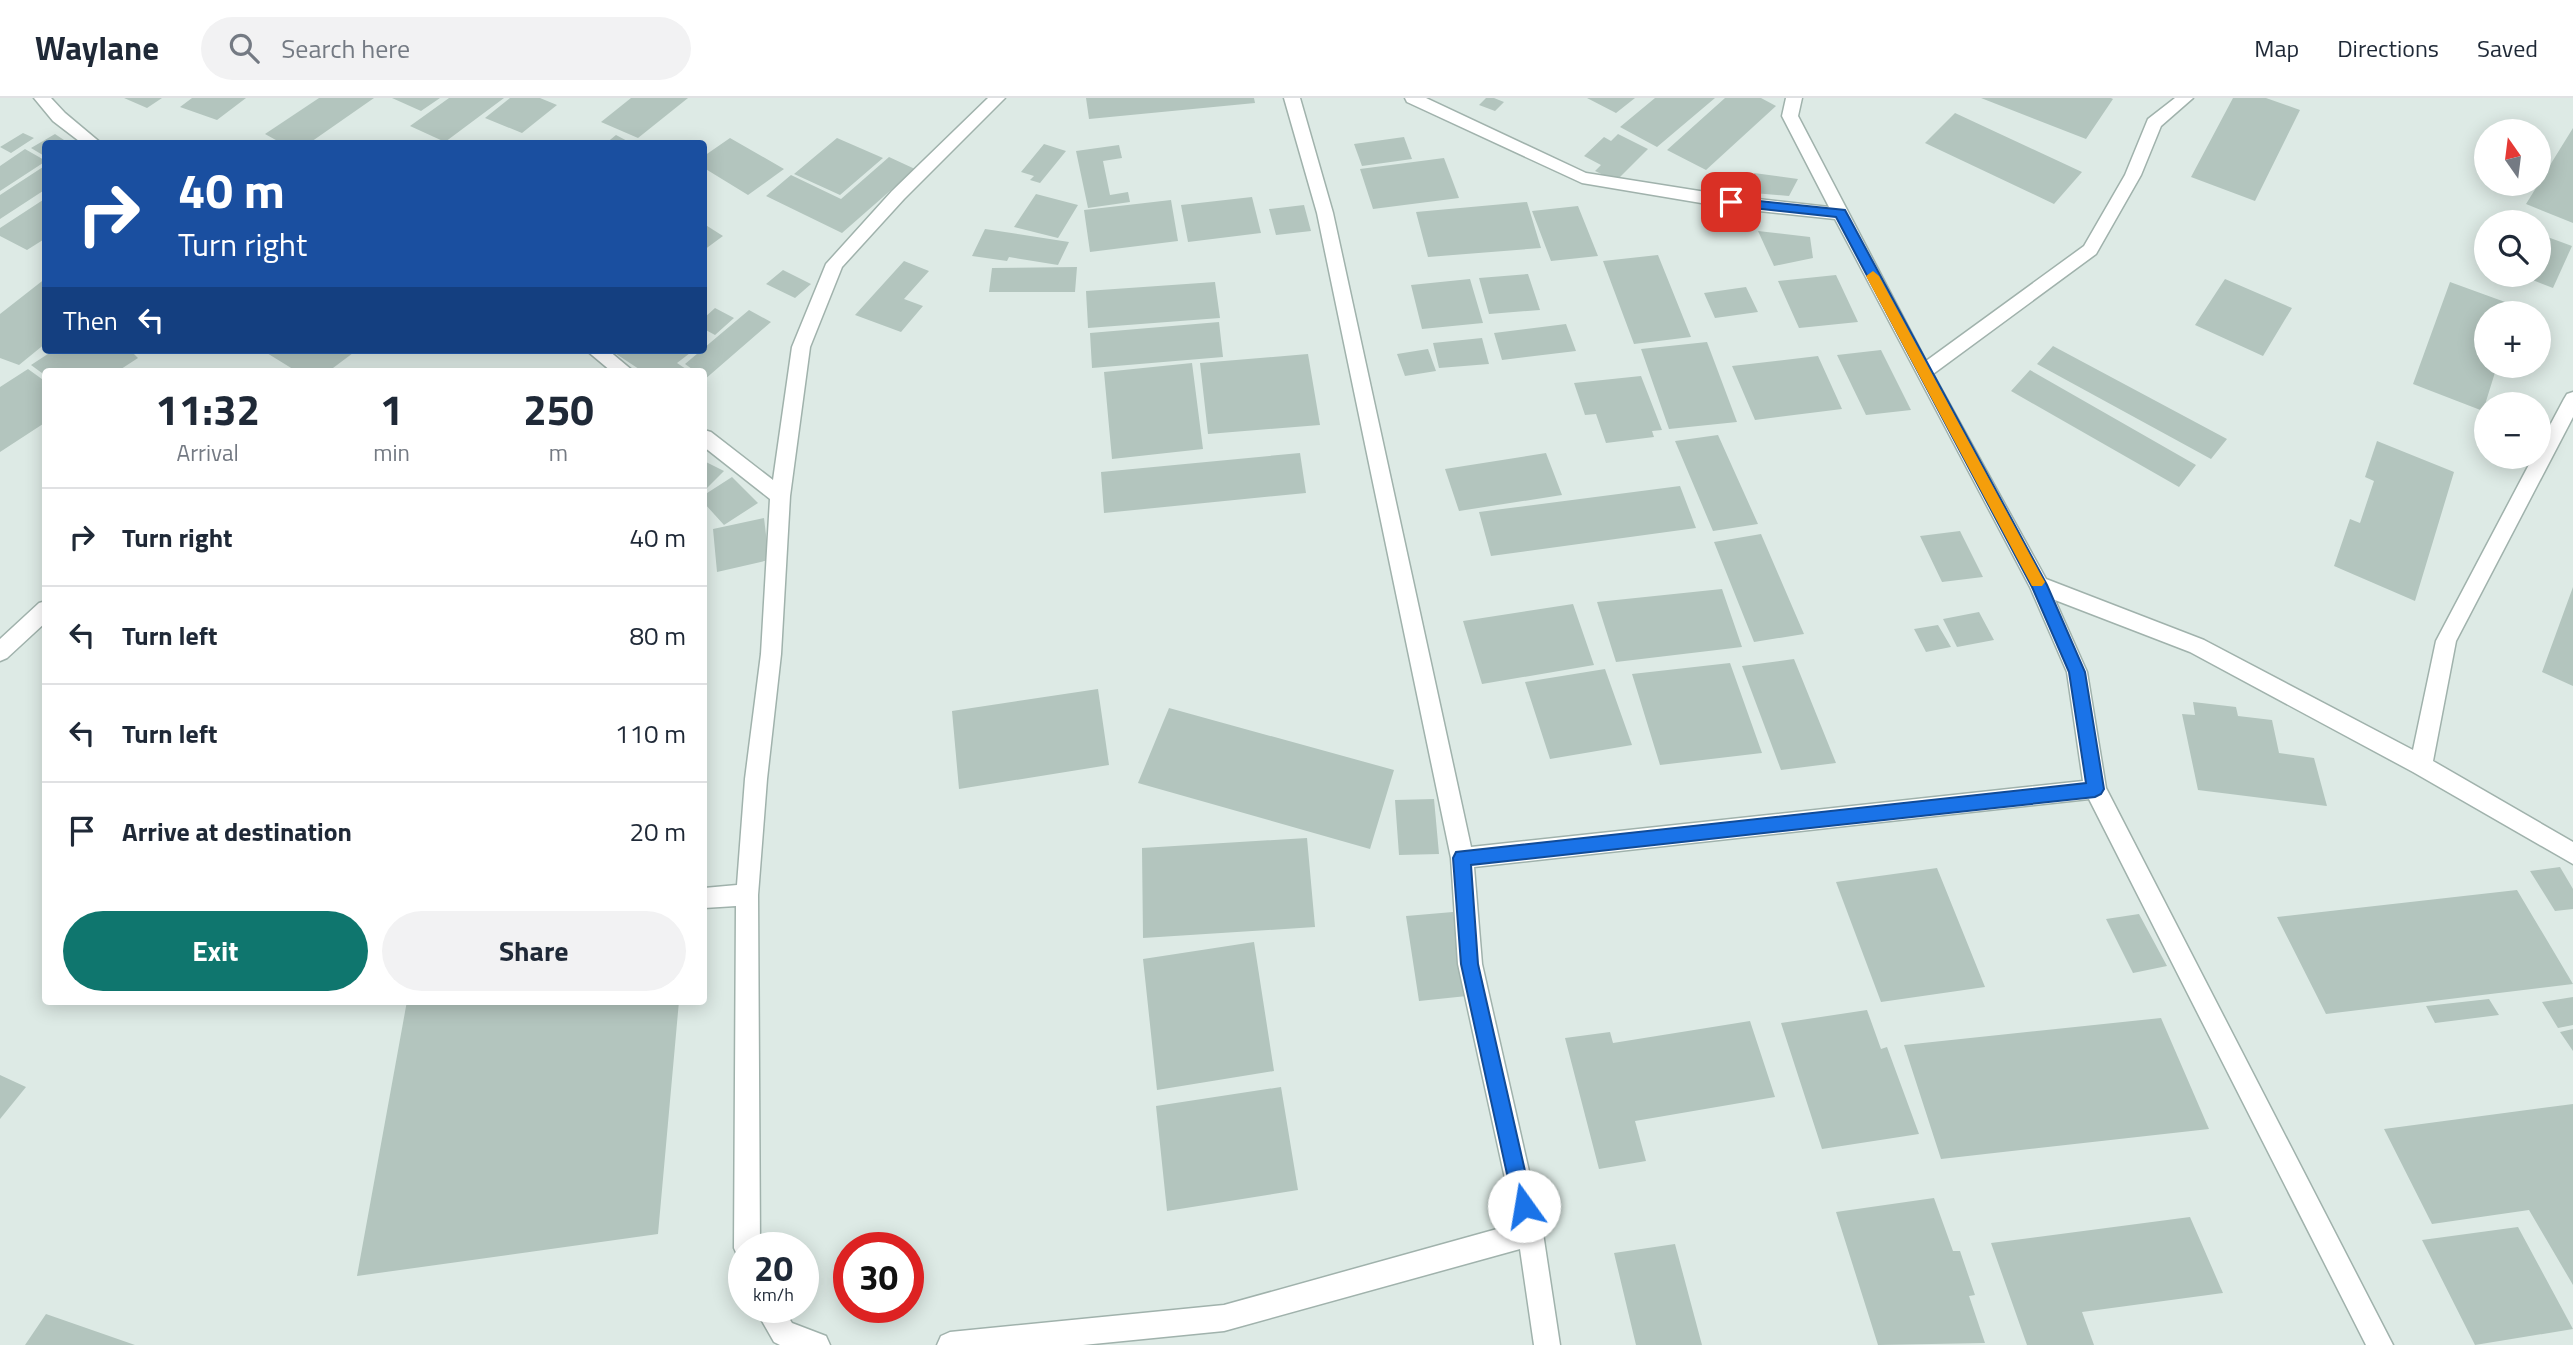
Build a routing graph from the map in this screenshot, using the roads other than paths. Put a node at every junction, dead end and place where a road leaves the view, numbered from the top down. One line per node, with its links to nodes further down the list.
1 (42, 98): 7 (street)
2 (997, 98): 14 (street)
3 (1292, 98): 21 (street)
4 (1413, 98): 8 (street)
5 (1794, 98): 8 (street)
6 (2185, 98): 11 (street)
7 (89, 140)
8 (1840, 214): 11 (street)
9 (601, 354): 10 (street)
10 (620, 368)
11 (1923, 372): 15 (street)
12 (2573, 400): 18 (street)
13 (707, 438): 14 (street)
14 (780, 496): 22 (street)
15 (2039, 585): 18 (street); 19 (street)
16 (42, 614): 17 (street)
17 (0, 652)
18 (2421, 765): 20 (street)
19 (2095, 789): 21 (street); 30 (street)
20 (2573, 853)
21 (1462, 858): 25 (street)
22 (747, 895): 23 (street); 24 (street)
23 (707, 898)
24 (747, 1232)
25 (1530, 1233): 28 (street); 29 (street)
26 (777, 1323): 27 (street)
27 (817, 1345)
28 (950, 1345)
29 (1547, 1345)
30 (2380, 1345)

